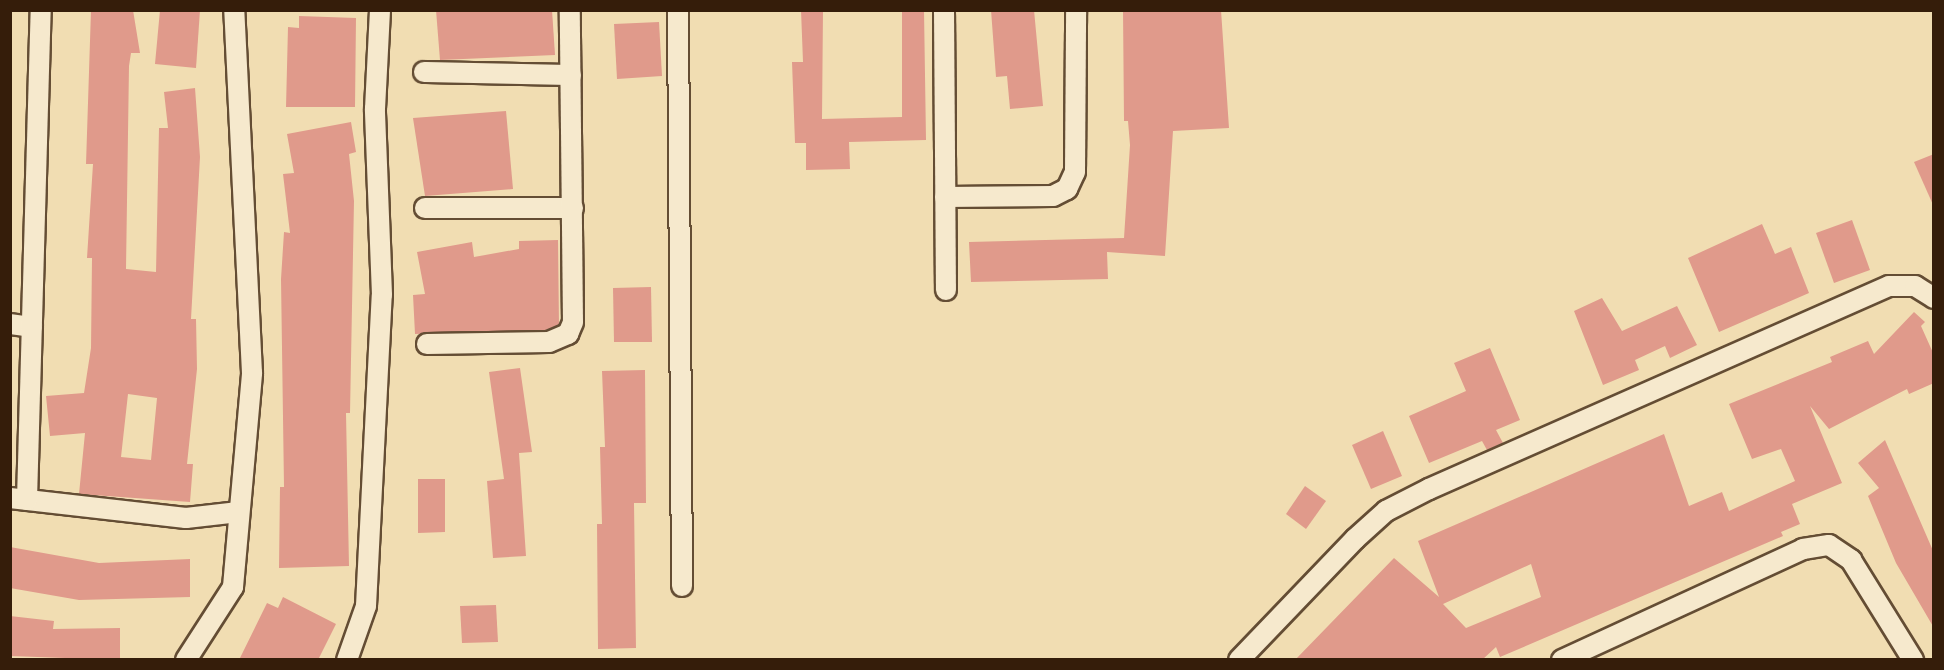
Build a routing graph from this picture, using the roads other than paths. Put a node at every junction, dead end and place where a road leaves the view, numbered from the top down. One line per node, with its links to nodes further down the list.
1 (41, 10): 16 (street)
2 (234, 10): 19 (street)
3 (380, 10): 23 (street)
4 (570, 10): 9 (street)
5 (678, 10): 20 (street)
6 (944, 10): 10 (street)
7 (1076, 10): 10 (street)
8 (424, 72): 9 (street)
9 (571, 75): 12 (street)
10 (945, 197): 13 (street)
11 (425, 208): 12 (street)
12 (573, 208): 17 (street)
13 (946, 290)
14 (1934, 298): 21 (street)
15 (10, 324): 16 (street)
16 (32, 327): 18 (street)
17 (427, 345)
18 (19, 499): 19 (street)
19 (239, 512): 22 (street)
20 (682, 586)
21 (1245, 658)
22 (186, 660)
23 (347, 660)
24 (1562, 660): 25 (street)
25 (1913, 660)

